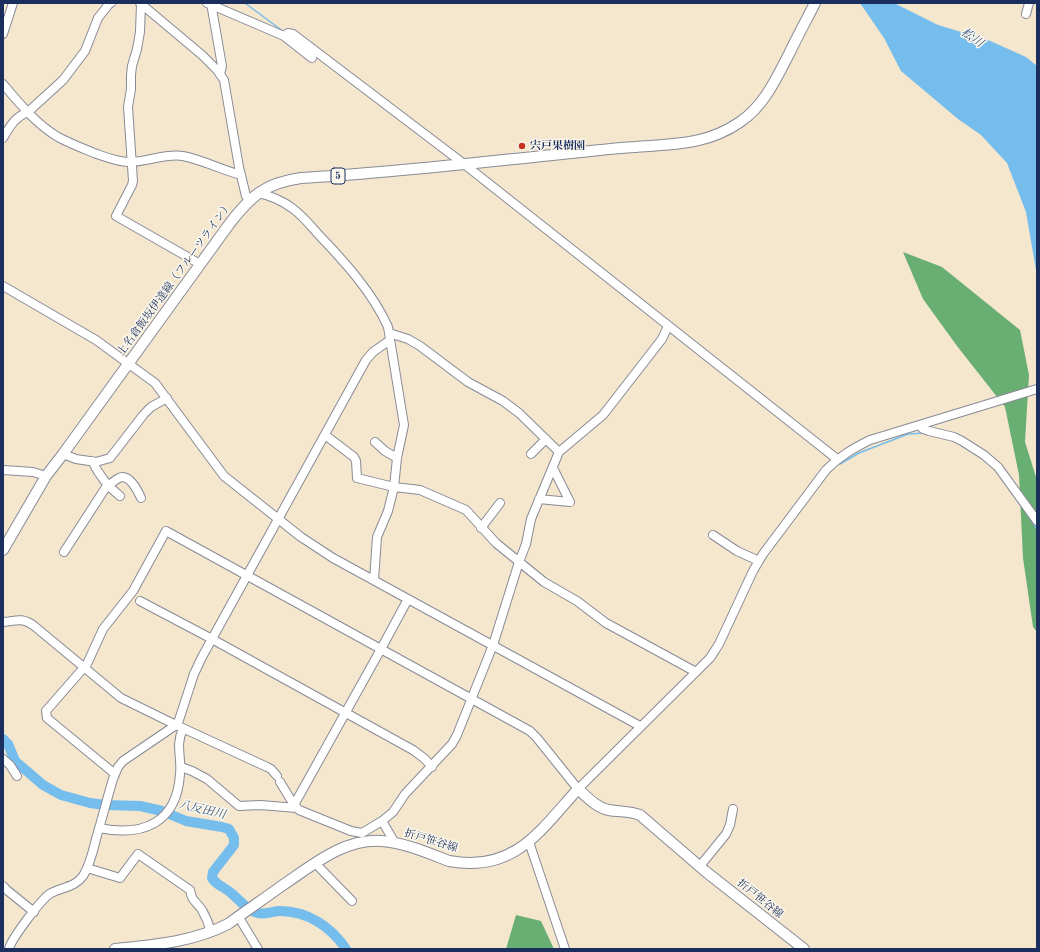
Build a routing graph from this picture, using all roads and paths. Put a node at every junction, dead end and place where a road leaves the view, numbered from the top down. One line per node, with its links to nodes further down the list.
1 (13, 3): 8 (street)
2 (111, 3): 14 (street)
3 (141, 3): 12 (street); 16 (street)
4 (815, 3): 17 (main road, 上名倉飯坂伊達線（フルーツライン） / 5)
5 (1029, 3): 7 (street)
6 (210, 4): 10 (street); 12 (street)
7 (1026, 14)
8 (5, 15): 9 (street)
9 (3, 34)
10 (284, 36): 11 (street); 17 (street)
11 (312, 58)
12 (220, 74): 18 (street)
13 (3, 84): 14 (street)
14 (28, 112): 15 (street); 16 (street)
15 (3, 138)
16 (130, 162): 18 (street); 21 (street)
17 (464, 164): 19 (main road, 上名倉飯坂伊達線（フルーツライン） / 5); 23 (street)
18 (241, 176): 20 (street)
19 (258, 193): 20 (main road, 上名倉飯坂伊達線（フルーツライン） / 5); 24 (street)
20 (249, 201): 21 (main road, 上名倉飯坂伊達線（フルーツライン） / 5)
21 (200, 264): 25 (main road, 上名倉飯坂伊達線（フルーツライン） / 5)
22 (3, 286): 25 (street)
23 (668, 326): 32 (street); 36 (street)
24 (389, 336): 29 (street); 30 (street); 35 (street)
25 (129, 362): 27 (street); 33 (main road, 上名倉飯坂伊達線（フルーツライン） / 5)
26 (1037, 390): 28 (street)
27 (167, 398): 37 (street); 47 (street)
28 (920, 425): 36 (street); 48 (street)
29 (325, 435): 42 (street); 47 (street)
30 (546, 439): 32 (street); 34 (street)
31 (374, 442): 35 (street)
32 (560, 452): 38 (street)
33 (63, 454): 37 (street); 40 (main road, 上名倉飯坂伊達線（フルーツライン） / 5)
34 (531, 454)
35 (397, 458): 42 (street)
36 (837, 459): 53 (street)
37 (92, 461): 41 (street)
38 (553, 468): 45 (street); 45 (street)
39 (3, 470): 40 (street)
40 (46, 476): 51 (main road, 上名倉飯坂伊達線（フルーツライン） / 5)
41 (108, 485): 43 (street); 44 (street); 52 (street)
42 (394, 487): 49 (street); 56 (street)
43 (120, 496)
44 (142, 498)
45 (539, 499): 54 (street)
46 (500, 503): 49 (street)
47 (278, 519): 55 (street); 56 (street)
48 (1037, 520)
49 (481, 528): 54 (street)
50 (713, 535): 53 (street)
51 (3, 550)
52 (64, 552)
53 (759, 561): 64 (street)
54 (519, 562): 61 (street); 64 (street)
55 (247, 575): 60 (street); 62 (street); 63 (street)
56 (374, 580): 57 (street)
57 (408, 599): 61 (street); 62 (street)
58 (140, 601): 60 (street)
59 (3, 622): 63 (street)
60 (212, 639): 66 (street); 68 (street)
61 (493, 644): 65 (street); 67 (street)
62 (381, 649): 65 (street); 66 (street)
63 (84, 668): 68 (street); 72 (street)
64 (696, 672): 67 (street)
65 (471, 700): 71 (street); 74 (street)
66 (346, 713): 71 (street); 75 (street)
67 (640, 726): 74 (street)
68 (179, 727): 70 (street); 72 (street); 75 (street)
69 (3, 760): 73 (street)
70 (181, 766): 75 (street); 78 (street)
71 (432, 767): 77 (street)
72 (115, 774): 78 (street)
73 (17, 776)
74 (578, 789): 80 (main road, 折戸笹谷線); 83 (main road, 折戸笹谷線)
75 (295, 806): 79 (street)
76 (733, 809): 83 (street)
77 (382, 821): 79 (street); 81 (street)
78 (99, 828): 84 (street)
79 (361, 838): 81 (main road, 折戸笹谷線); 82 (main road, 折戸笹谷線)
80 (529, 842): 81 (main road, 折戸笹谷線); 93 (street)
81 (395, 843)
82 (315, 863): 86 (street); 88 (main road, 折戸笹谷線)
83 (700, 866): 94 (main road, 折戸笹谷線)
84 (87, 868): 87 (street); 89 (street)
85 (3, 886): 87 (street)
86 (352, 901)
87 (34, 912): 90 (street)
88 (238, 916): 89 (main road, 折戸笹谷線); 92 (street)
89 (211, 932): 91 (main road, 折戸笹谷線)
90 (9, 949)
91 (115, 949)
92 (258, 949)
93 (565, 949)
94 (804, 949)

